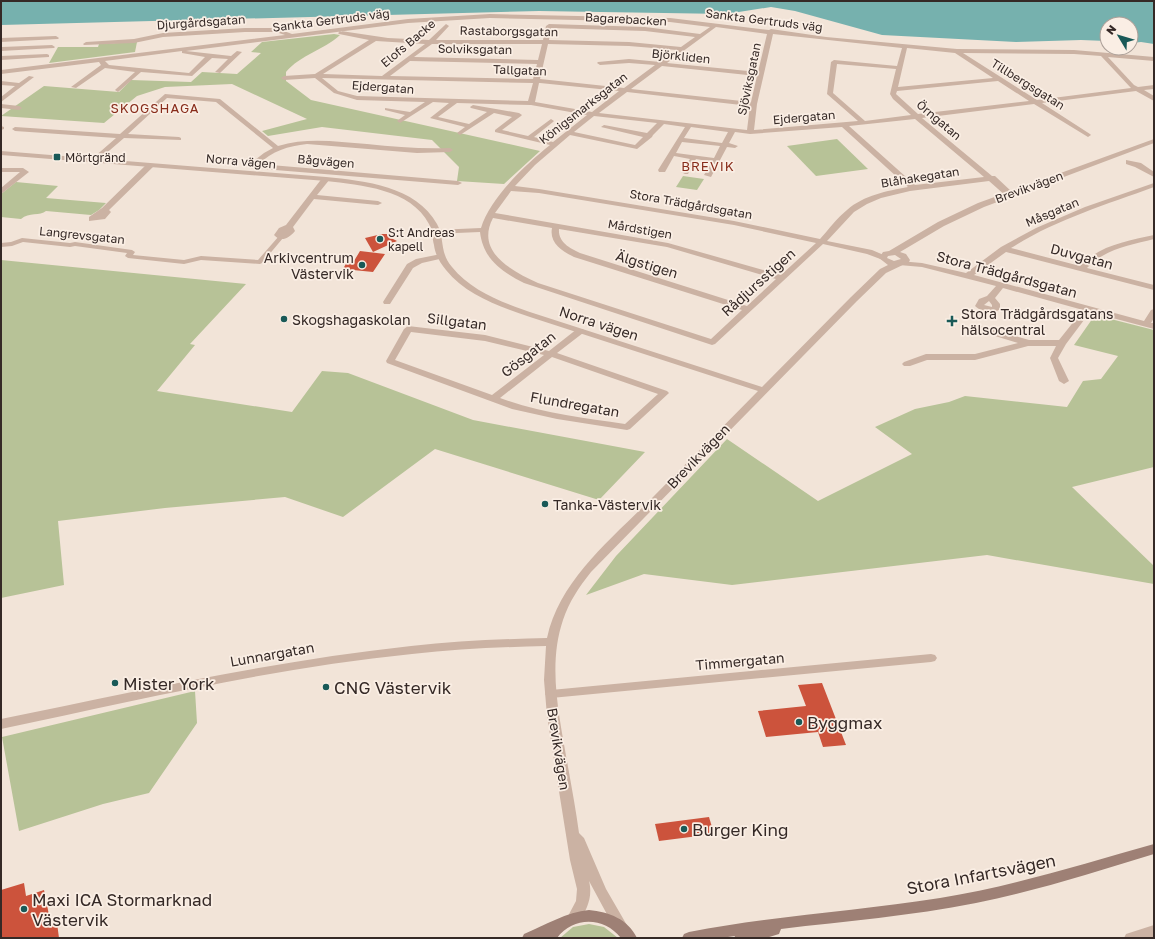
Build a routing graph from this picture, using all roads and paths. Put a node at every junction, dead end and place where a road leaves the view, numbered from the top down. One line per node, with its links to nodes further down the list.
1 (716, 25): 3 (street, Sankta Gertruds väg); 4 (street, Sankta Gertruds väg); 6 (street, Königsmarksgatan)
2 (446, 26): 9 (street, Elofs Backe)
3 (337, 30): 5 (street, Sankta Gertruds väg); 7 (street, Rastaborgsgatan)
4 (771, 31): 12 (street, Sankta Gertruds väg); 36 (street, Sjöviksgatan)
5 (291, 36): 11 (street, Djurgårdsgatan); 16 (street, Sankta Gertruds väg)
6 (701, 36): 10 (street, Bagarebacken); 15 (street, Königsmarksgatan)
7 (376, 38): 9 (street, Rastaborgsgatan); 37 (street)
8 (2, 40): 13 (street); 14 (street)
9 (431, 42): 10 (street, Rastaborgsgatan); 25 (street, Elofs Backe)
10 (545, 43): 15 (street, Rastaborgsgatan); 28 (street)
11 (86, 44)
12 (905, 46): 17 (street, Sankta Gertruds väg); 32 (street)
13 (52, 47): 14 (street); 23 (street)
14 (1, 49)
15 (682, 49): 31 (street, Königsmarksgatan)
16 (181, 50): 20 (street, Sankta Gertruds väg); 27 (street, Sankta Gertruds väg)
17 (957, 51): 19 (street, Sankta Gertruds väg); 41 (street, Tillbergsgatan)
18 (240, 52): 24 (street)
19 (1099, 55)
20 (210, 56): 24 (street, Sankta Gertruds väg); 33 (street, Sankta Gertruds väg)
21 (1104, 56): 47 (street)
22 (1116, 56): 26 (street, Sankta Gertruds väg)
23 (1, 58)
24 (233, 58): 35 (street)
25 (408, 59): 28 (street, Solviksgatan); 39 (street, Elofs Backe)
26 (1154, 59)
27 (103, 62): 33 (street, Sankta Gertruds väg); 34 (street, Sankta Gertruds väg); 45 (street, Sankta Gertruds väg)
28 (540, 62): 42 (street)
29 (600, 63): 31 (street, Björkliden)
30 (147, 64): 33 (street)
31 (660, 65): 36 (street, Björkliden); 49 (street, Königsmarksgatan)
32 (900, 68): 50 (street); 68 (street)
33 (139, 71): 48 (street)
34 (1, 72)
35 (218, 72)
36 (761, 74): 57 (street, Sjöviksgatan)
37 (316, 76): 39 (street, Tallgatan); 40 (street, Tallgatan); 53 (street, Ejdergatan)
38 (31, 77): 44 (street)
39 (384, 77): 42 (street, Tallgatan)
40 (284, 78)
41 (999, 79): 50 (street); 55 (street, Tillbergsgatan)
42 (536, 81): 49 (street, Tallgatan); 56 (street)
43 (1, 83): 44 (street)
44 (20, 85): 52 (street)
45 (74, 87)
46 (1154, 87): 47 (street, Ejdergatan)
47 (1136, 89): 51 (street); 55 (street, Ejdergatan)
48 (118, 90)
49 (625, 90): 57 (street, Tallgatan); 63 (street, Königsmarksgatan)
50 (894, 90): 64 (street, Örngatan)
51 (1154, 99)
52 (1, 100)
53 (431, 101): 54 (street, Ejdergatan); 62 (street, Ejdergatan)
54 (455, 102): 56 (street, Ejdergatan); 61 (street, Ejdergatan); 70 (street)
55 (1036, 102): 64 (street, Ejdergatan); 78 (street, Tillbergsgatan)
56 (531, 104): 63 (street, Ejdergatan)
57 (754, 104): 74 (street, Sjöviksgatan)
58 (1, 106): 59 (street)
59 (18, 108)
60 (387, 109): 62 (street, Ejdergatan)
61 (493, 111): 70 (street); 82 (street, Ejdergatan)
62 (411, 114): 65 (street, Ejdergatan)
63 (592, 114): 67 (street, Ejdergatan); 77 (street, Königsmarksgatan)
64 (917, 117): 68 (street, Ejdergatan); 105 (street, Örngatan)
65 (400, 121)
66 (551, 121): 82 (street)
67 (662, 122): 72 (street, Ejdergatan); 80 (street)
68 (864, 123): 69 (street, Ejdergatan)
69 (844, 125): 74 (street, Ejdergatan); 112 (street)
70 (471, 126): 75 (street)
71 (604, 127): 80 (street)
72 (687, 128): 76 (street, Ejdergatan); 84 (street)
73 (15, 129): 79 (street)
74 (750, 132): 76 (street, Ejdergatan)
75 (460, 133)
76 (731, 133): 81 (street); 87 (street)
77 (568, 134): 80 (street); 86 (street, Königsmarksgatan)
78 (1088, 134)
79 (123, 136): 83 (street); 89 (street); 94 (street)
80 (650, 136)
81 (740, 137)
82 (529, 138): 86 (street, Ejdergatan)
83 (179, 139)
84 (680, 140): 87 (street); 92 (street)
85 (1154, 141): 114 (street, Brevikvägen)
86 (555, 144): 111 (street, Königsmarksgatan)
87 (725, 145): 88 (street); 95 (street)
88 (735, 146)
89 (277, 148): 90 (street, Bågvägen); 98 (street, Bågvägen)
90 (450, 150)
91 (1, 153): 94 (street, Norra vägen)
92 (671, 154): 93 (street); 100 (street)
93 (694, 157): 95 (street); 101 (street)
94 (96, 160): 97 (street, Norra vägen)
95 (716, 160): 103 (street)
96 (1129, 162): 104 (street)
97 (151, 165): 102 (street, Norra vägen); 117 (street)
98 (253, 166): 102 (street); 109 (street, Bågvägen)
99 (1, 170): 108 (street)
100 (662, 170)
101 (685, 172)
102 (246, 173): 106 (street, Norra vägen)
103 (708, 175)
104 (1154, 175)
105 (992, 178): 112 (street, Blåhakegatan); 114 (street, Örngatan)
106 (326, 179): 115 (street); 121 (street, Norra vägen)
107 (1, 182): 108 (street)
108 (12, 183): 113 (street)
109 (458, 183)
110 (1154, 185): 127 (street, Måsgatan)
111 (508, 188): 118 (street, Königsmarksgatan); 124 (street, Stora Trädgårdsgatan)
112 (914, 189): 124 (street, Blåhakegatan)
113 (1, 192)
114 (1009, 194): 125 (street, Brevikvägen)
115 (312, 197): 116 (street); 122 (street)
116 (378, 203)
117 (105, 210)
118 (490, 215): 119 (street, Mårdstigen); 120 (street, Königsmarksgatan)
119 (556, 226): 134 (street, Mårdstigen); 139 (street, Älgstigen)
120 (484, 230): 121 (street); 139 (street, Rådjursstigen)
121 (436, 232): 128 (street, Norra vägen)
122 (281, 237): 126 (street, Langrevsgatan)
123 (1154, 237): 131 (street)
124 (822, 242): 129 (street, Stora Trädgårdsgatan); 134 (street, Rådjursstigen)
125 (909, 244): 129 (street, Brevikvägen); 130 (street)
126 (1, 245)
127 (1004, 249): 131 (street, Duvgatan); 133 (street, Måsgatan)
128 (441, 256): 138 (street); 144 (street, Norra vägen)
129 (886, 256): 130 (street); 130 (street); 132 (street)
130 (902, 261): 132 (street, Brevikvägen); 133 (street, Stora Trädgårdsgatan)
131 (1082, 269): 136 (street, Duvgatan)
132 (883, 271): 150 (street, Brevikvägen)
133 (968, 276): 135 (street, Stora Trädgårdsgatan)
134 (782, 278): 139 (street, Rådjursstigen)
135 (1001, 285): 137 (street); 140 (street, Stora Trädgårdsgatan)
136 (1154, 288)
137 (990, 298)
138 (387, 302)
139 (749, 308)
140 (1088, 309): 142 (street, Stora Trädgårdsgatan); 146 (street)
141 (1154, 312): 142 (street)
142 (1150, 325)
143 (975, 327): 145 (street)
144 (580, 331): 147 (street, Gösgatan); 150 (street, Norra vägen)
145 (1028, 343): 146 (street); 148 (street)
146 (1062, 343): 149 (street)
147 (550, 354): 151 (street, Gösgatan); 151 (street, Sillgatan); 151 (street, Flundregatan)
148 (907, 364)
149 (1064, 381)
150 (763, 390): 152 (street, Brevikvägen)
151 (493, 399)
152 (552, 642): 154 (street, Brevikvägen); 155 (street, Lunnargatan)
153 (931, 658): 154 (street, Timmergatan)
154 (552, 694): 156 (street, Brevikvägen)
155 (1, 724)
156 (573, 829): 158 (street, Brevikvägen); 162 (street, Brevikvägen)
157 (1154, 849): 159 (main road, Stora Infartsvägen)
158 (574, 918): 160 (main road); 162 (main road)
159 (813, 920): 165 (main road, Stora Infartsvägen); 166 (main road, Stora Infartsvägen)
160 (560, 925): 163 (main road); 164 (main road)
161 (1154, 931): 167 (street)
162 (625, 933)
163 (529, 938)
164 (549, 938)
165 (689, 938)
166 (742, 938)
167 (1131, 938)

